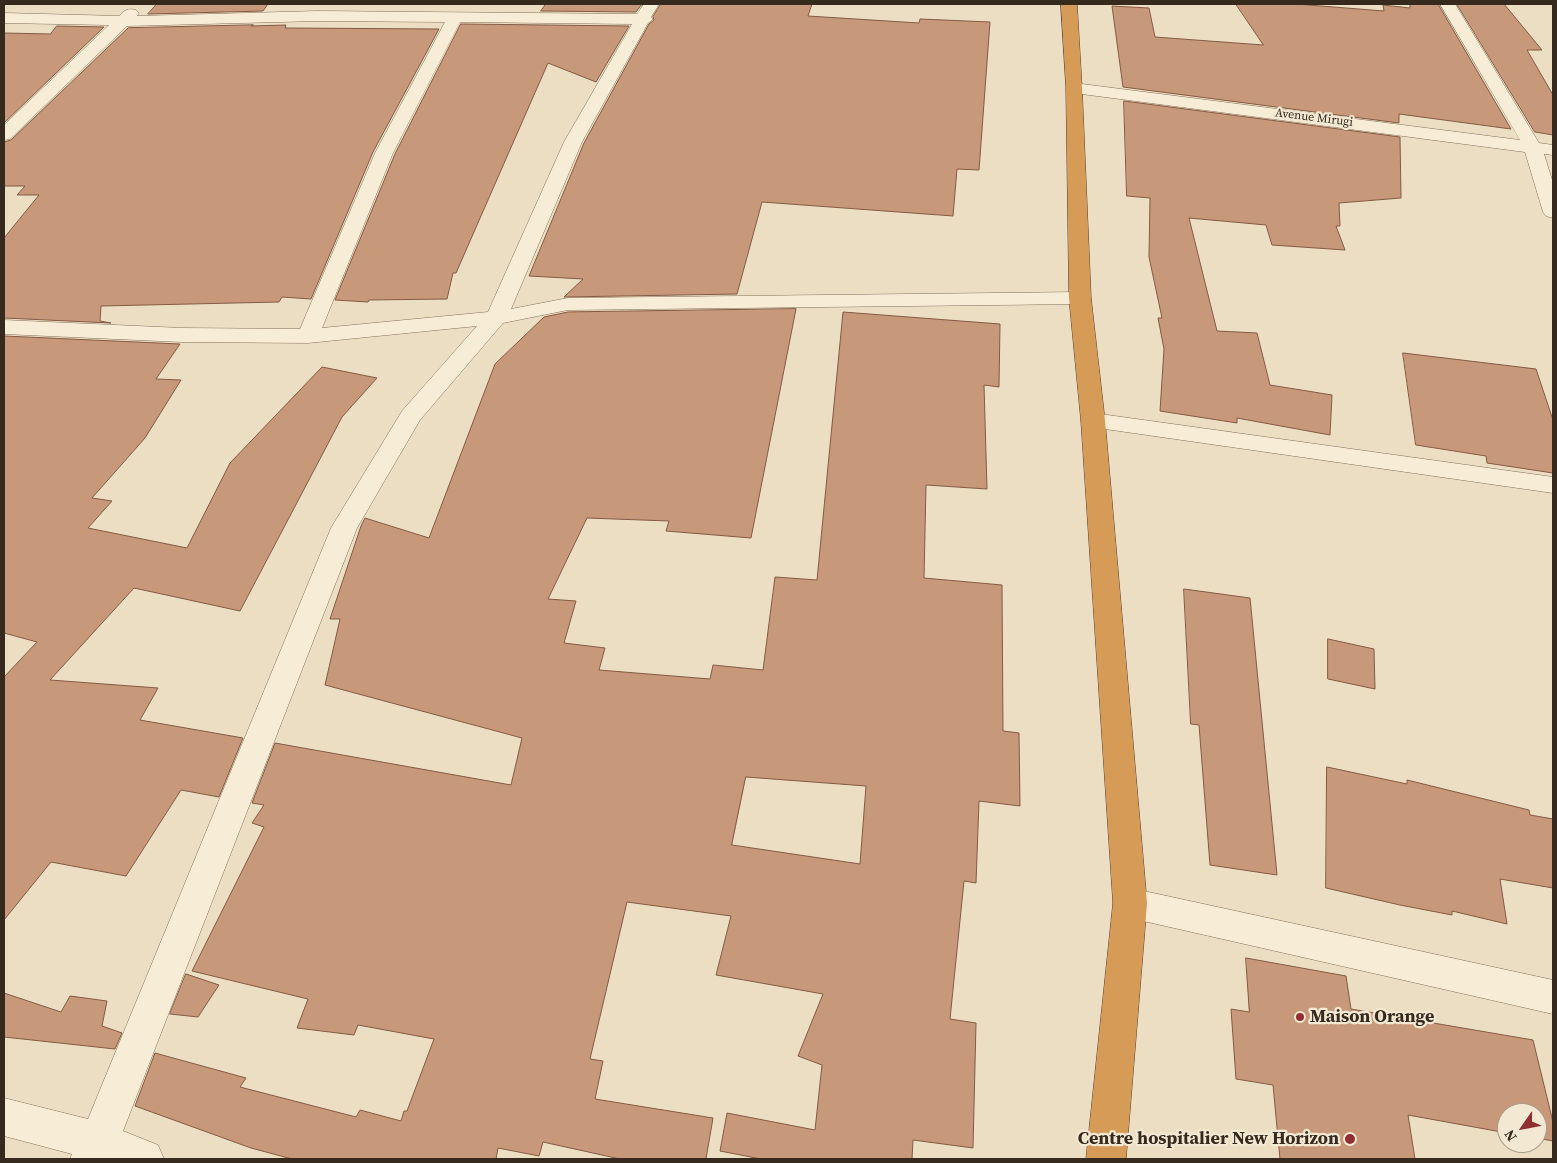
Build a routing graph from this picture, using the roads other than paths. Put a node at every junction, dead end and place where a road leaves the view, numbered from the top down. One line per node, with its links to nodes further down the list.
1 (140, 4): 7 (street)
2 (1070, 4): 8 (highway)
3 (1448, 4): 10 (street)
4 (648, 11): 5 (street); 14 (street)
5 (456, 17): 7 (street); 16 (street)
6 (4, 18): 7 (street)
7 (124, 21): 9 (street)
8 (1074, 88): 10 (street, Avenue Mirugi); 13 (highway)
9 (4, 134)
10 (1532, 146): 11 (street, Avenue Mirugi); 12 (street)
11 (1553, 150)
12 (1553, 212)
13 (1080, 298): 14 (street); 17 (highway)
14 (496, 318): 16 (street); 22 (street)
15 (4, 327): 16 (street)
16 (308, 336)
17 (1093, 421): 18 (street); 19 (highway)
18 (1553, 485)
19 (1130, 903): 20 (street); 24 (highway)
20 (1553, 997)
21 (4, 1117): 22 (street)
22 (94, 1150): 23 (street)
23 (144, 1159)
24 (1106, 1159)

